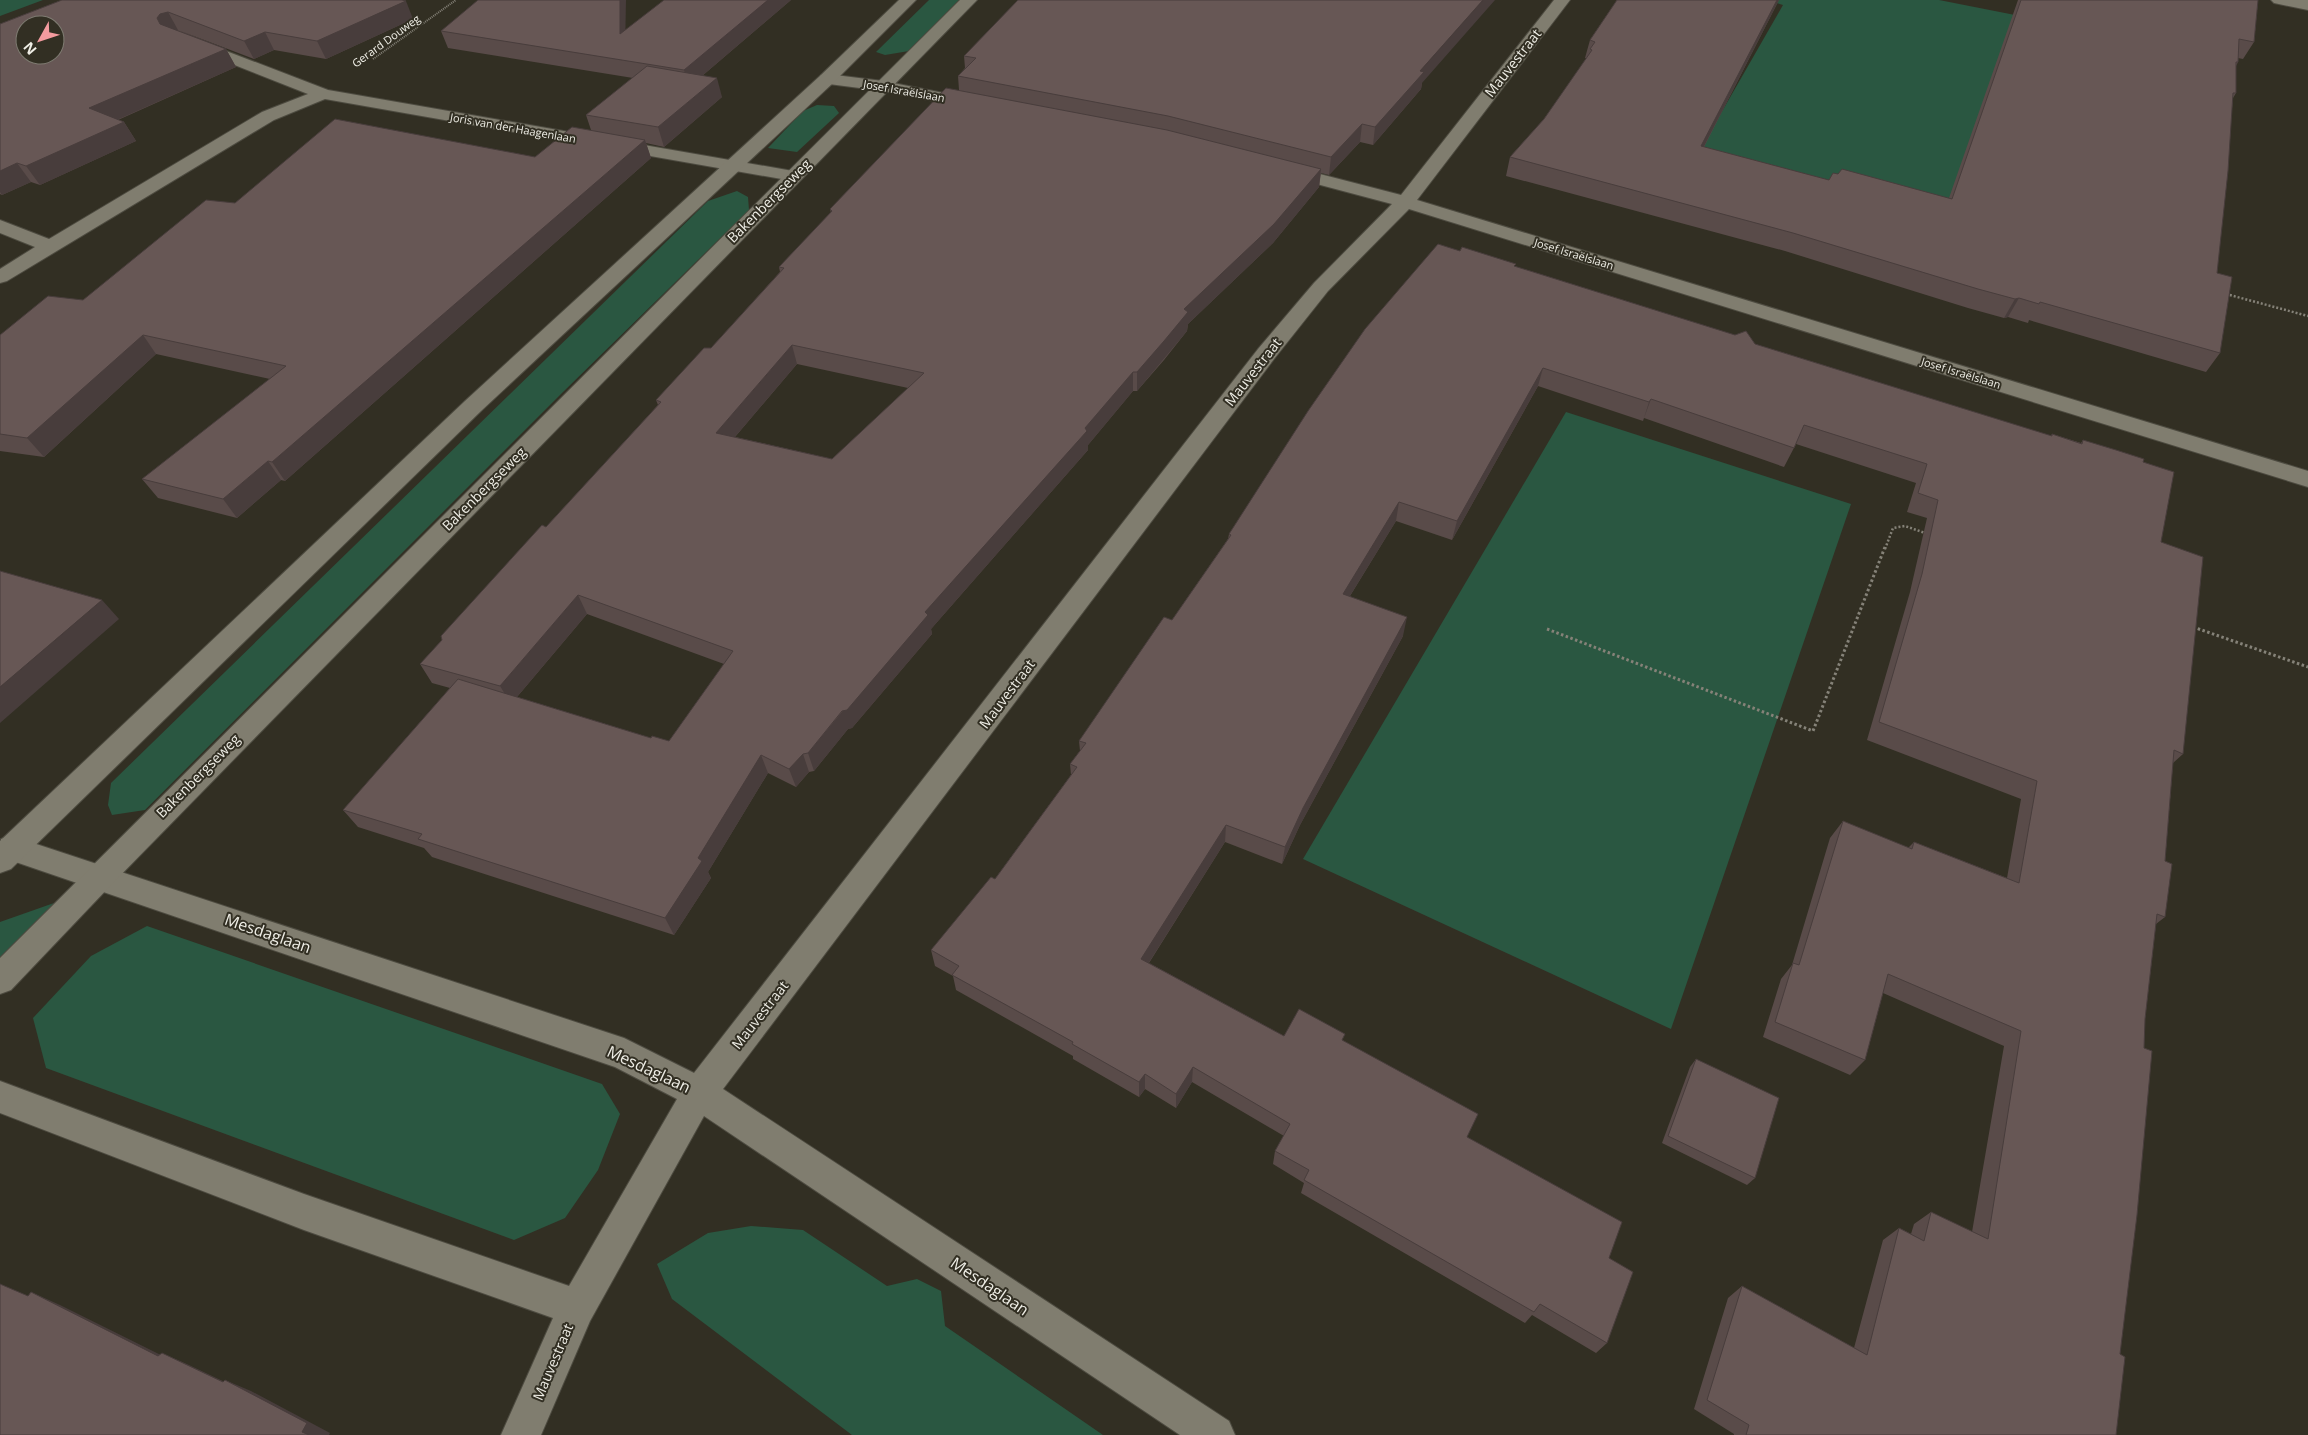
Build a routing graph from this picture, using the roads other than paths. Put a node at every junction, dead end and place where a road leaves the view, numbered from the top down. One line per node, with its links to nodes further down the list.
1 (908, 0): 7 (street)
2 (970, 0): 8 (street, Bakenbergseweg)
3 (1562, 0): 14 (street, Mauvestraat)
4 (2279, 0): 5 (street)
5 (2308, 6)
6 (177, 37): 9 (street, Joris van der Haagenlaan)
7 (827, 79): 8 (street, Josef Israëlslaan); 12 (street)
8 (883, 86): 10 (street, Josef Israëlslaan); 13 (street, Bakenbergseweg)
9 (324, 94): 12 (street, Joris van der Haagenlaan); 16 (street, Joris van der Haagenlaan)
10 (991, 107)
11 (1266, 165): 14 (street, Josef Israëlslaan)
12 (732, 166): 13 (street, Joris van der Haagenlaan); 19 (street)
13 (793, 176): 20 (street, Bakenbergseweg)
14 (1405, 202): 18 (street, Josef Israëlslaan); 22 (street, Mauvestraat)
15 (0, 226): 16 (street)
16 (51, 247): 17 (street, Joris van der Haagenlaan)
17 (0, 277)
18 (2308, 479)
19 (6, 854): 20 (street, Mesdaglaan)
20 (100, 876): 21 (street, Bakenbergseweg); 22 (street, Mesdaglaan)
21 (0, 980)
22 (699, 1093): 24 (street, Mauvestraat); 26 (street, Mesdaglaan)
23 (0, 1097): 24 (street)
24 (576, 1308): 25 (street, Mauvestraat)
25 (521, 1435)
26 (1216, 1435)

